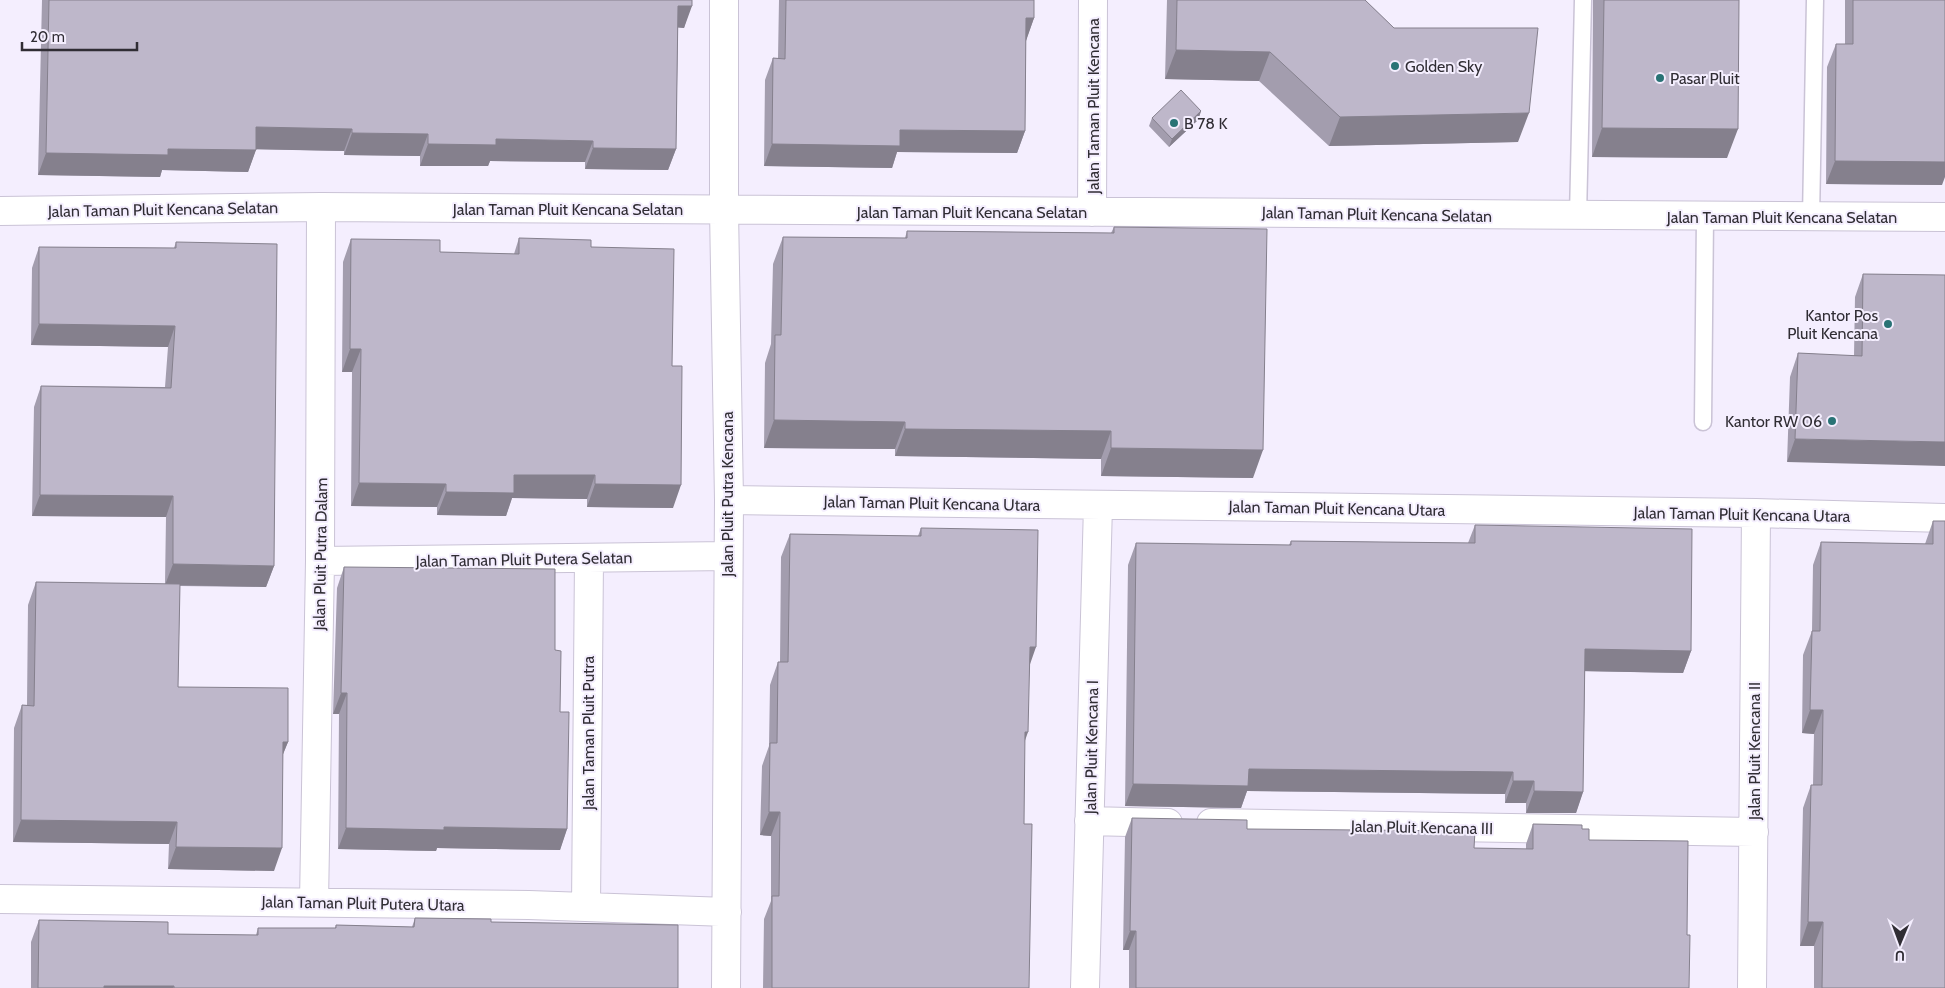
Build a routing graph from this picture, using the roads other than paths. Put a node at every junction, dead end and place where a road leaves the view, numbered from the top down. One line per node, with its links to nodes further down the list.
1 (724, 0): 6 (street, Jalan Pluit Putra Kencana)
2 (1093, 0): 8 (street, Jalan Taman Pluit Kencana)
3 (1584, 0): 9 (lane)
4 (1815, 0): 12 (lane)
5 (321, 207): 6 (street, Jalan Taman Pluit Kencana Selatan); 7 (street, Jalan Taman Pluit Kencana Selatan); 20 (street, Jalan Pluit Putra Dalam)
6 (724, 210): 8 (street, Jalan Taman Pluit Kencana Selatan); 14 (street, Jalan Pluit Putra Kencana)
7 (0, 211)
8 (1092, 212): 9 (street, Jalan Taman Pluit Kencana Selatan)
9 (1578, 216): 10 (street, Jalan Taman Pluit Kencana Selatan)
10 (1705, 217): 12 (street, Jalan Taman Pluit Kencana Selatan); 13 (lane)
11 (1945, 217): 12 (street, Jalan Taman Pluit Kencana Selatan)
12 (1811, 218)
13 (1703, 422)
14 (729, 500): 15 (street, Jalan Taman Pluit Kencana Utara); 18 (street, Jalan Pluit Putra Kencana)
15 (1098, 505): 16 (street, Jalan Taman Pluit Kencana Utara); 21 (street, Jalan Pluit Kencana I)
16 (1756, 513): 17 (street, Jalan Taman Pluit Kencana Utara); 22 (street, Jalan Pluit Kencana II)
17 (1945, 518)
18 (728, 556): 19 (street, Jalan Taman Pluit Putera Selatan); 26 (street, Jalan Pluit Putra Kencana)
19 (589, 559): 20 (street, Jalan Taman Pluit Putera Selatan); 25 (street, Jalan Taman Pluit Putra)
20 (320, 561): 24 (street, Jalan Pluit Putra Dalam)
21 (1090, 821): 22 (street, Jalan Pluit Kencana III); 28 (street, Jalan Pluit Kencana I)
22 (1754, 832): 29 (street, Jalan Pluit Kencana II)
23 (0, 899): 24 (street, Jalan Taman Pluit Putera Utara)
24 (314, 902): 25 (street, Jalan Taman Pluit Putera Utara)
25 (586, 907): 26 (street, Jalan Taman Pluit Putera Utara)
26 (727, 912): 27 (street, Jalan Pluit Putra Kencana)
27 (726, 988)
28 (1085, 988)
29 (1752, 988)

